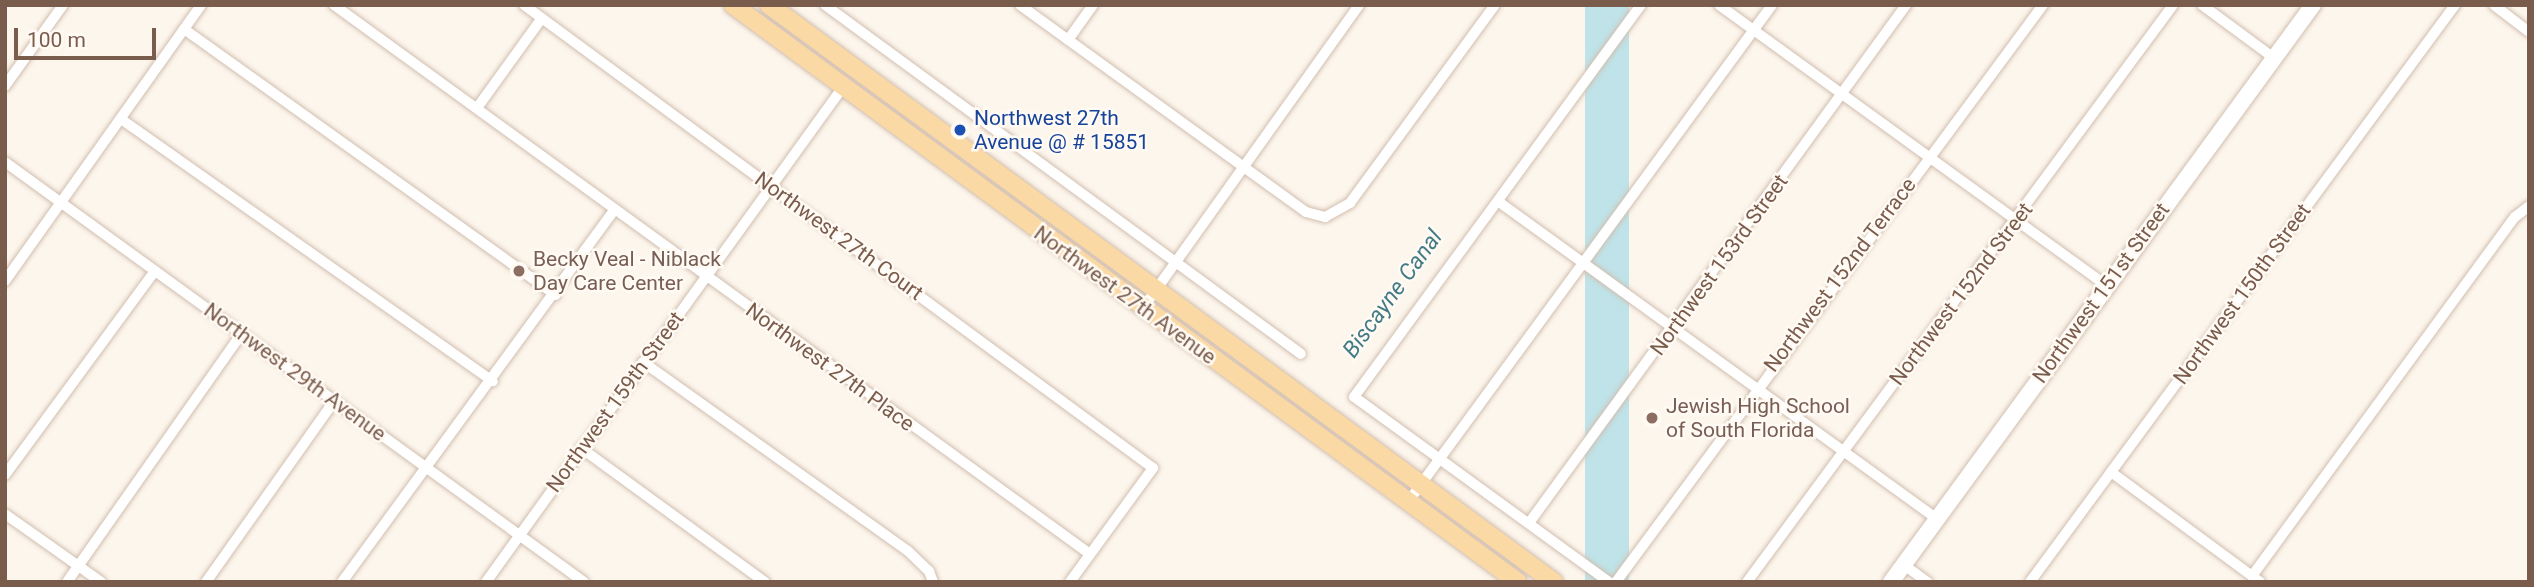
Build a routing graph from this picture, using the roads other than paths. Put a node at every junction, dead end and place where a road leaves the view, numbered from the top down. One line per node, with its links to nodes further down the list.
1 (63, 5): 28 (street)
2 (201, 5): 23 (street)
3 (334, 5): 31 (street, Northwest 27th Place)
4 (524, 5): 22 (street, Northwest 27th Court)
5 (733, 5): 29 (main road, Northwest 27th Avenue)
6 (769, 5): 33 (main road, Northwest 27th Avenue)
7 (825, 5): 43 (street)
8 (1020, 5): 26 (street)
9 (1093, 5): 26 (street)
10 (1359, 5): 36 (street)
11 (1495, 5): 36 (street)
12 (1640, 5): 38 (street)
13 (1719, 5): 24 (street)
14 (1772, 5): 24 (street)
15 (1906, 5): 30 (street, Northwest 153rd Street)
16 (2043, 5): 34 (street, Northwest 152nd Terrace)
17 (2173, 5): 42 (street, Northwest 152nd Street)
18 (2202, 5): 27 (street)
19 (2313, 5): 27 (street, Northwest 151st Street)
20 (2455, 5): 63 (street, Northwest 150th Street)
21 (2494, 5): 25 (street)
22 (542, 18): 31 (street); 37 (street, Northwest 27th Court)
23 (184, 29): 32 (street); 50 (street)
24 (1753, 31): 30 (street); 44 (street)
25 (2529, 32)
26 (1068, 40): 36 (street)
27 (2274, 58): 48 (street, Northwest 151st Street)
28 (5, 86)
29 (843, 87): 33 (main road); 37 (street, Northwest 159th Street); 51 (main road, Northwest 27th Avenue)
30 (1842, 94): 34 (street); 52 (street, Northwest 153rd Street)
31 (477, 108): 41 (street, Northwest 27th Place)
32 (121, 119): 39 (street); 56 (street)
33 (942, 135): 49 (main road, Northwest 27th Avenue)
34 (1928, 157): 42 (street); 57 (street, Northwest 152nd Terrace)
35 (5, 162): 39 (street, Northwest 29th Avenue)
36 (1243, 167): 43 (street)
37 (769, 185): 46 (street, Northwest 159th Street); 71 (street, Northwest 27th Court)
38 (1499, 202): 44 (street); 61 (street)
39 (61, 203): 45 (street, Northwest 29th Avenue); 47 (street)
40 (2529, 206): 75 (street)
41 (614, 211): 46 (street, Northwest 27th Place); 50 (street)
42 (2017, 220): 48 (street); 60 (street, Northwest 152nd Street)
43 (1174, 263): 49 (street); 54 (street)
44 (1585, 264): 52 (street); 61 (street)
45 (155, 271): 53 (street, Northwest 29th Avenue); 64 (street)
46 (705, 277): 55 (street, Northwest 159th Street); 71 (street, Northwest 27th Place)
47 (5, 281)
48 (2106, 285): 68 (street, Northwest 151st Street)
49 (1154, 291): 51 (street); 65 (main road, Northwest 27th Avenue)
50 (555, 295): 56 (street)
51 (1143, 308): 66 (main road, Northwest 27th Avenue)
52 (1674, 328): 57 (street); 69 (street, Northwest 153rd Street)
53 (242, 334): 58 (street, Northwest 29th Avenue); 73 (street)
54 (1301, 354)
55 (643, 362): 59 (street, Northwest 159th Street); 74 (street)
56 (493, 381): 62 (street)
57 (1755, 388): 60 (street); 87 (street, Northwest 152nd Terrace)
58 (334, 401): 62 (street, Northwest 29th Avenue); 78 (street)
59 (581, 448): 70 (street, Northwest 159th Street); 82 (street)
60 (1845, 452): 68 (street); 88 (street, Northwest 152nd Street)
61 (1441, 458): 65 (street); 69 (street)
62 (427, 468): 70 (street, Northwest 29th Avenue); 79 (street)
63 (2111, 472): 75 (street); 91 (street, Northwest 150th Street)
64 (5, 475)
65 (1421, 485): 66 (street); 85 (main road, Northwest 27th Avenue)
66 (1408, 502): 84 (main road, Northwest 27th Avenue)
67 (5, 514): 73 (street)
68 (1937, 519): 72 (street, Northwest 151st Street)
69 (1529, 523): 86 (street)
70 (520, 535): 80 (street, Northwest 159th Street); 81 (street, Northwest 29th Avenue)
71 (1090, 554): 83 (street)
72 (1904, 565): 89 (street, Northwest 151st Street); 90 (street)
73 (78, 566): 76 (street); 77 (street)
74 (931, 576)
75 (2256, 579)
76 (67, 582)
77 (101, 582)
78 (206, 582)
79 (342, 582)
80 (486, 582)
81 (584, 582)
82 (765, 582)
83 (1070, 582)
84 (1518, 582)
85 (1554, 582)
86 (1609, 582)
87 (1616, 582)
88 (1747, 582)
89 (1891, 582)
90 (1927, 582)
91 (2030, 582)

